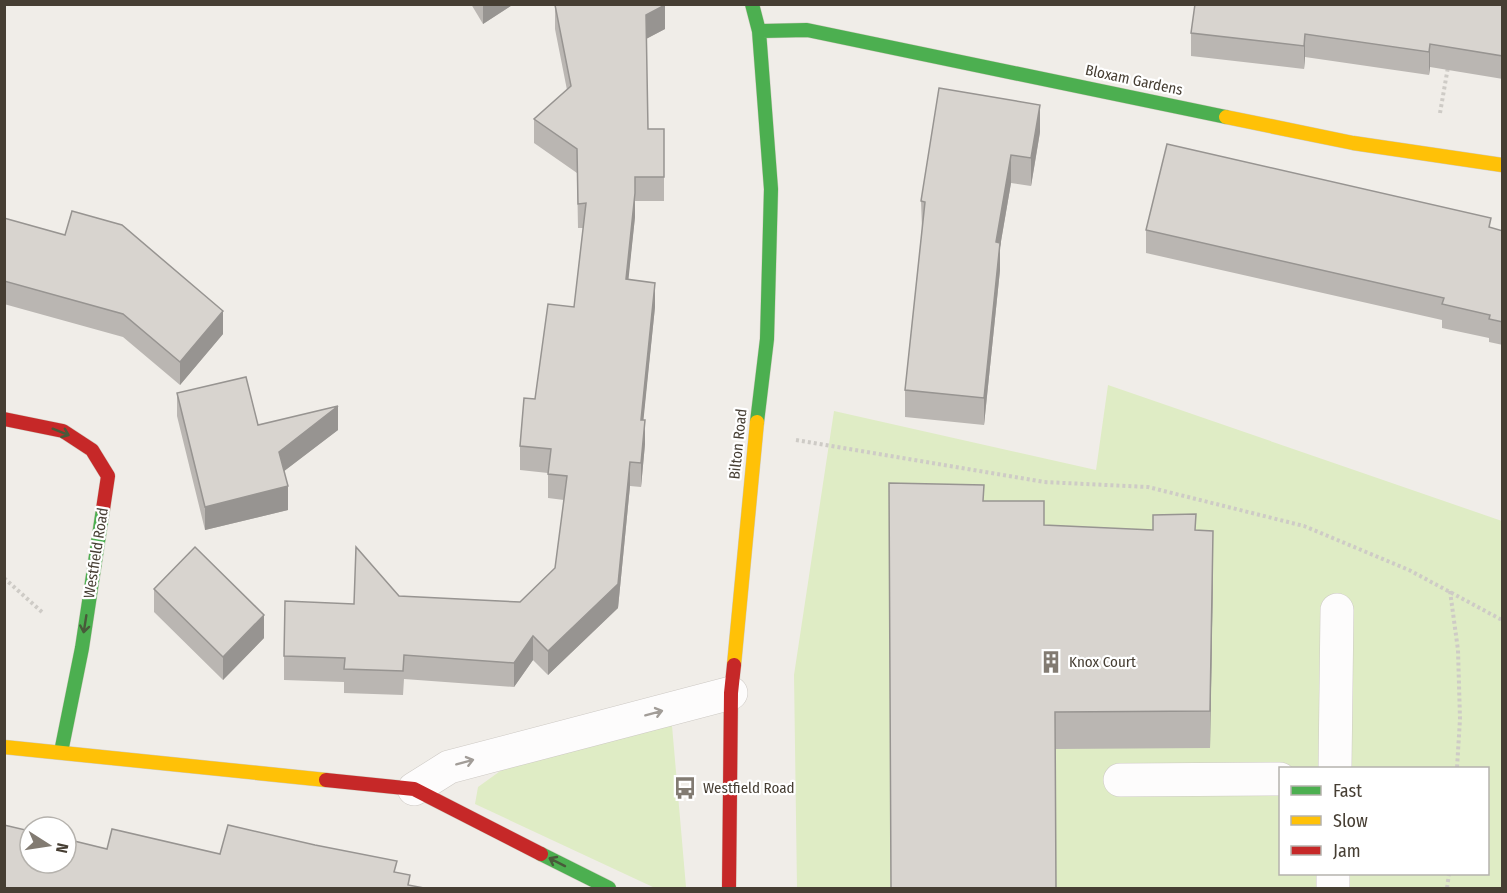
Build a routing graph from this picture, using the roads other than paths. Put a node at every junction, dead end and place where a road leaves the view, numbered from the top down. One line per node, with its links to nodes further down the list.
1 (752, 4): 2 (street, Bilton Road)
2 (759, 31): 3 (street, Bloxam Gardens); 6 (street, Bilton Road)
3 (1503, 165)
4 (4, 418): 8 (street, Westfield Road, one-way to 8)
5 (1336, 610): 9 (street)
6 (730, 693): 12 (street, one-way to 6); 14 (street, Bilton Road)
7 (4, 747): 8 (street)
8 (61, 752): 12 (street)
9 (1335, 767)
10 (1279, 779): 11 (street)
11 (1120, 780)
12 (414, 789): 13 (street, one-way to 12)
13 (609, 888)
14 (729, 888)

